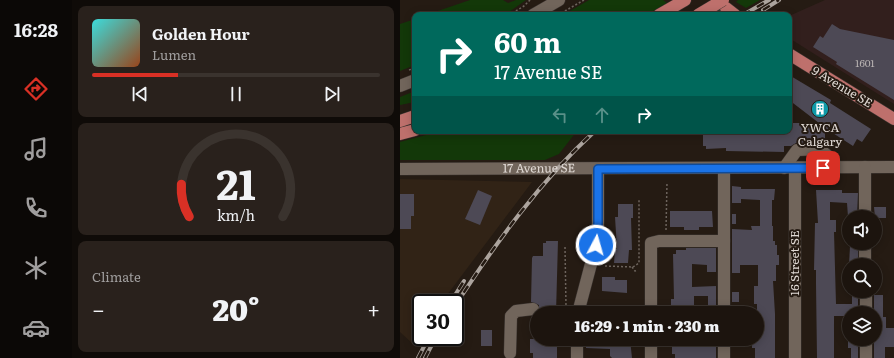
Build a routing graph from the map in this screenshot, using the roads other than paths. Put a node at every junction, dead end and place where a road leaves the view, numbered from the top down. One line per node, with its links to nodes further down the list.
1 (559, 0): 4 (street)
2 (685, 0): 5 (main road)
3 (726, 10): 6 (main road, bridge)
4 (538, 12)
5 (665, 12)
6 (715, 12)
7 (792, 56): 13 (main road, 9 Avenue SE)
8 (412, 81): 9 (street)
9 (400, 86)
10 (412, 114): 12 (main road)
11 (412, 115): 14 (main road)
12 (400, 116)
13 (894, 120)
14 (400, 121)
15 (412, 131): 16 (main road)
16 (400, 134)
17 (837, 167): 18 (street, 17 Avenue SE); 21 (street, 17 Avenue SE); 21 (street)
18 (866, 167): 19 (street, 17 Avenue SE); 24 (street)
19 (894, 167)
20 (724, 168): 21 (street, 17 Avenue SE); 23 (street, 17 Avenue SE); 25 (street)
21 (790, 168): 38 (street, 16 Street SE)
22 (400, 169): 23 (street, 17 Avenue SE)
23 (598, 169): 26 (street)
24 (865, 210)
25 (724, 241): 27 (street); 28 (street)
26 (580, 306)
27 (651, 306)
28 (724, 306)
29 (530, 309): 34 (street)
30 (577, 346): 35 (street)
31 (651, 346): 36 (street)
32 (724, 346): 37 (street)
33 (866, 346): 39 (street)
34 (510, 353)
35 (577, 358)
36 (651, 358)
37 (724, 358)
38 (795, 358)
39 (866, 358)

